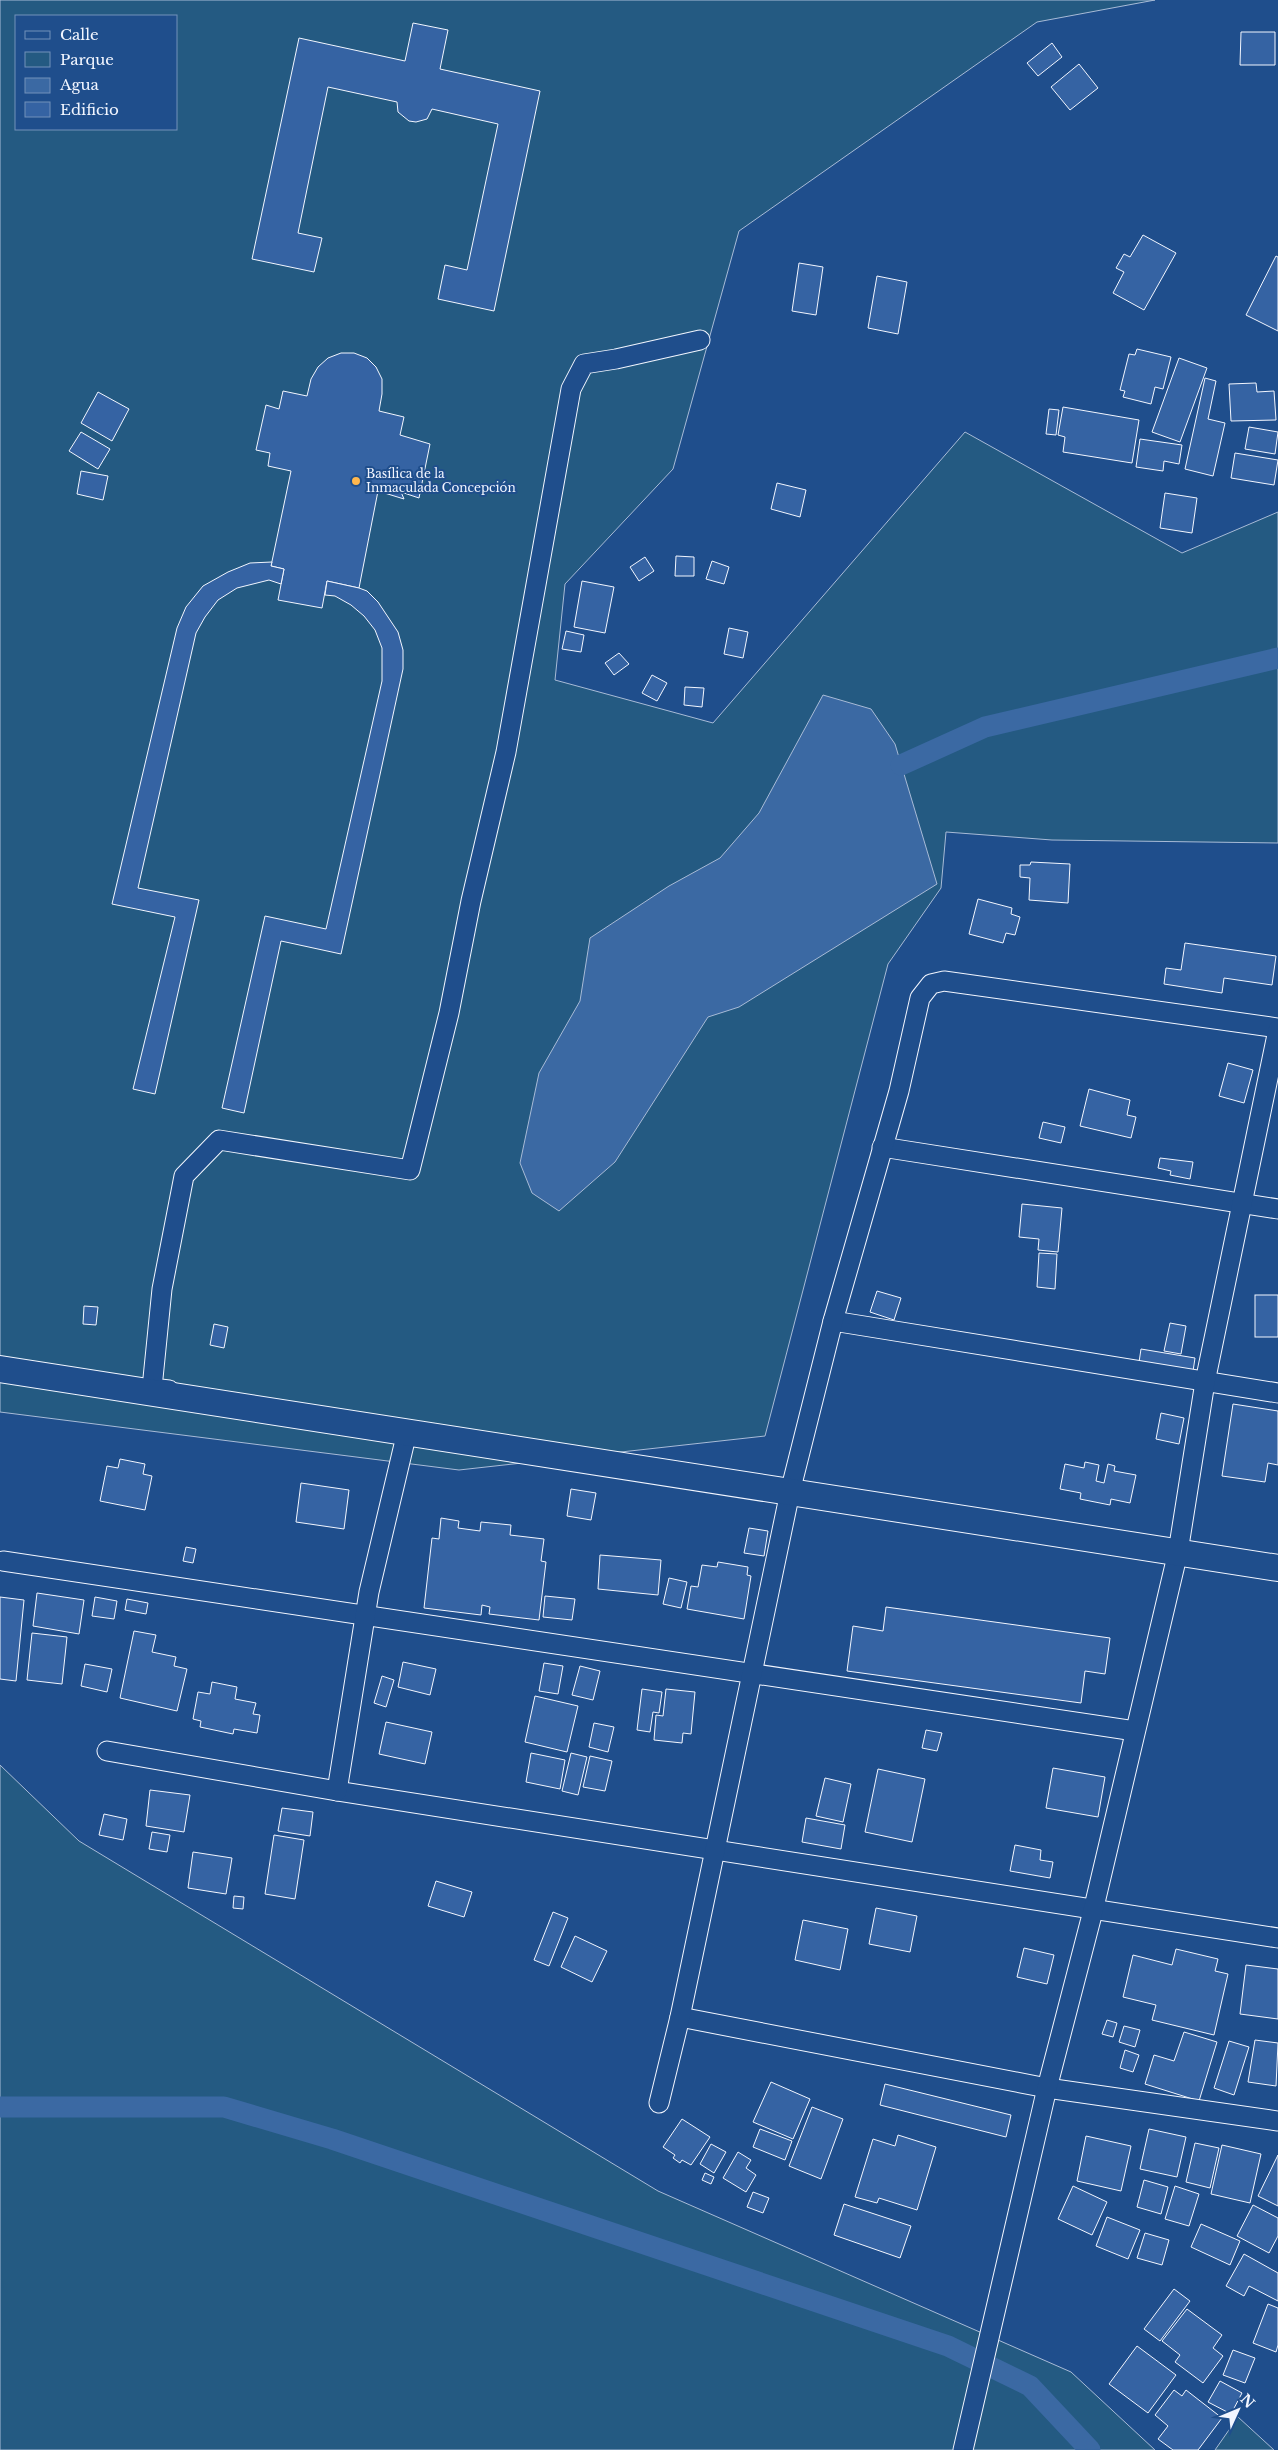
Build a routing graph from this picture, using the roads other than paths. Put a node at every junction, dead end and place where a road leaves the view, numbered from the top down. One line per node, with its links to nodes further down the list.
1 (700, 340): 11 (street)
2 (1278, 1029): 3 (street); 4 (street)
3 (882, 1147): 4 (street); 6 (street)
4 (1242, 1203): 5 (street); 8 (street)
5 (1278, 1209)
6 (833, 1321): 8 (street); 12 (street)
7 (0, 1369): 10 (street)
8 (1205, 1382): 9 (street); 13 (street)
9 (1278, 1393)
10 (407, 1432): 11 (street); 16 (street)
11 (503, 1447): 12 (street)
12 (790, 1492): 13 (street); 17 (street)
13 (1178, 1552): 15 (street); 18 (street)
14 (3, 1561): 16 (street)
15 (1278, 1568)
16 (365, 1615): 17 (street); 20 (street)
17 (752, 1674): 18 (street); 21 (street)
18 (1135, 1731): 22 (street)
19 (108, 1751): 20 (street)
20 (337, 1791): 21 (street)
21 (715, 1850): 22 (street); 24 (street)
22 (1093, 1911): 23 (street); 25 (street)
23 (1278, 1938)
24 (680, 2017): 25 (street); 26 (street)
25 (1047, 2088): 27 (street); 28 (street)
26 (659, 2102)
27 (1278, 2120)
28 (963, 2450)

